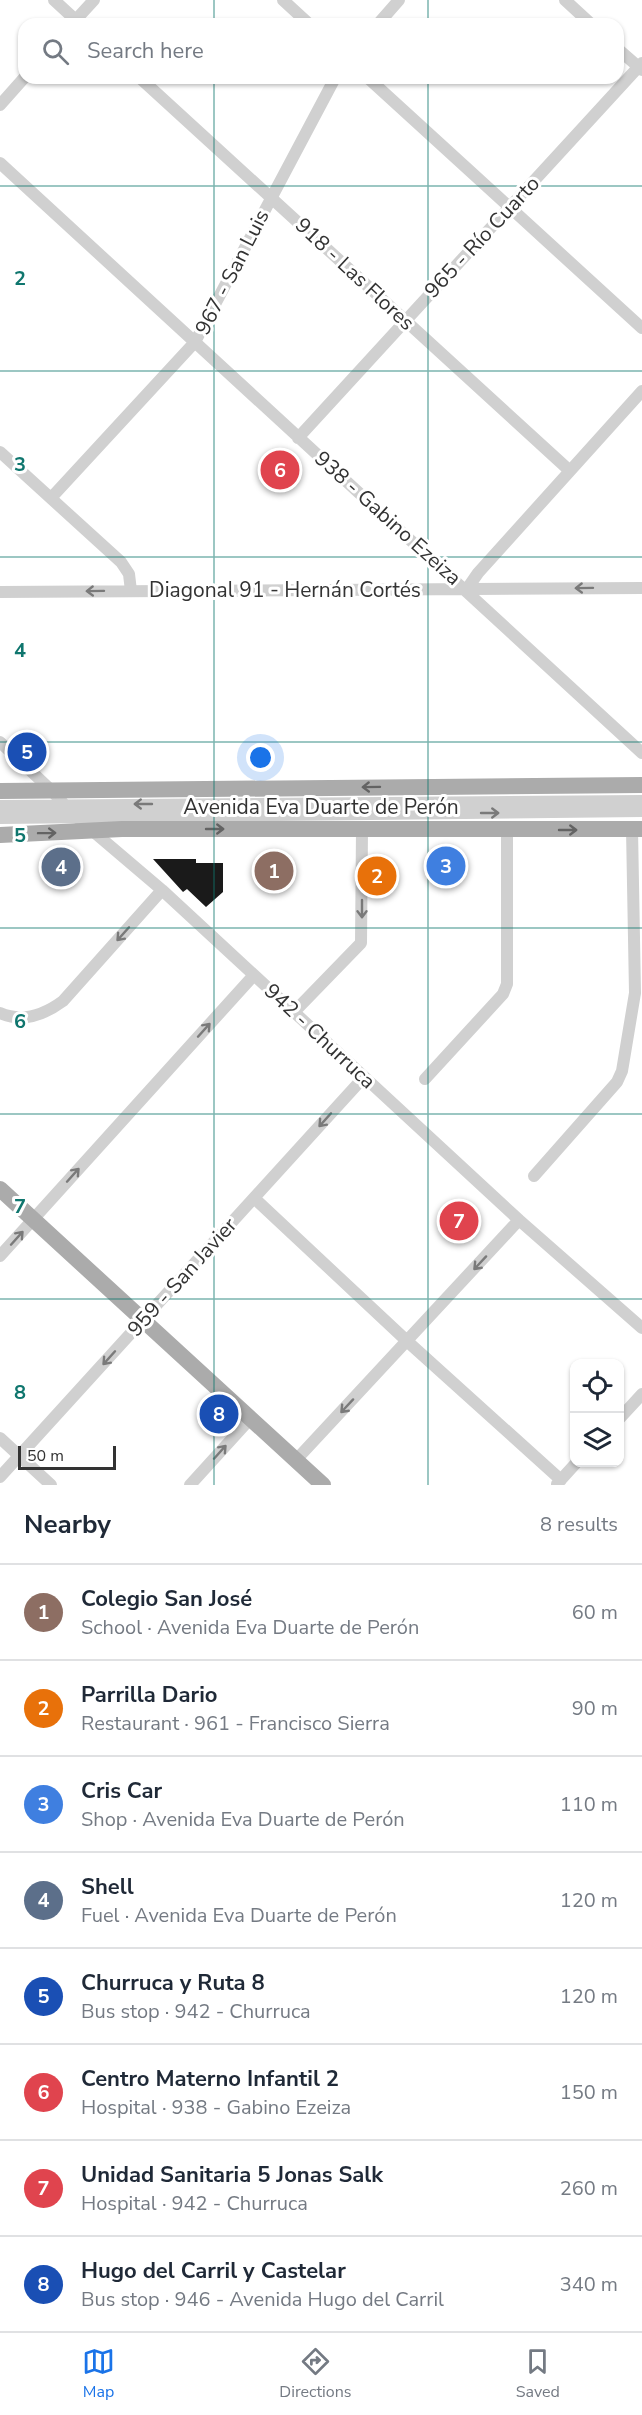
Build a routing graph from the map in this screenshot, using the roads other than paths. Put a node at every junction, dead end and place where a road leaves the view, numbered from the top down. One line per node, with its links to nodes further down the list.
1 (54, 0): 6 (street)
2 (94, 0): 7 (street)
3 (283, 0): 8 (street)
4 (399, 0): 9 (street)
5 (565, 0): 10 (street)
6 (71, 18)
7 (80, 18)
8 (302, 18)
9 (383, 18)
10 (584, 18)
11 (624, 54): 12 (street)
12 (641, 67): 20 (street, 965 - Río Cuarto)
13 (19, 84): 17 (street)
14 (147, 84): 19 (street, 918 - Las Flores)
15 (332, 84): 19 (street, 967 - San Luis)
16 (375, 84): 20 (street)
17 (0, 105)
18 (0, 163): 23 (street, 938 - Gabino Ezeiza)
19 (271, 196): 21 (street, 918 - Las Flores); 23 (street, 967 - San Luis)
20 (509, 206): 21 (street, 965 - Río Cuarto); 22 (street)
21 (405, 320): 25 (street, 965 - Río Cuarto); 27 (street, 918 - Las Flores)
22 (642, 328)
23 (195, 342): 25 (street, 938 - Gabino Ezeiza); 28 (street, 967 - San Luis)
24 (642, 391): 27 (street)
25 (298, 438): 30 (street, 938 - Gabino Ezeiza)
26 (0, 452): 28 (street)
27 (570, 471): 30 (street)
28 (51, 498): 31 (street)
29 (642, 588): 30 (street, Diagonal 91 - Hernán Cortés, one-way to 30)
30 (467, 590): 31 (street, Diagonal 91 - Hernán Cortés); 34 (street, 938 - Gabino Ezeiza)
31 (131, 591): 32 (street, Diagonal 91 - Hernán Cortés, one-way to 32)
32 (0, 592)
33 (0, 742): 37 (street, 942 - Churruca)
34 (642, 753)
35 (642, 785): 36 (main road, Avenida Eva Duarte de Perón)
36 (430, 787): 37 (main road, Avenida Eva Duarte de Perón, one-way to 37); 39 (street)
37 (51, 790): 38 (main road, Avenida Eva Duarte de Perón); 40 (street, 942 - Churruca)
38 (0, 791)
39 (642, 799): 40 (street, one-way to 40)
40 (63, 805): 41 (street); 43 (street, 942 - Churruca)
41 (0, 806)
42 (642, 811): 43 (street, one-way to 42)
43 (75, 816): 44 (street); 48 (street, 942 - Churruca)
44 (0, 818)
45 (362, 830): 46 (main road, Avenida Eva Duarte de Perón); 48 (main road, Avenida Eva Duarte de Perón, one-way to 45); 52 (street, one-way to 52)
46 (507, 830): 47 (main road, Avenida Eva Duarte de Perón, one-way to 47); 55 (street)
47 (637, 830): 56 (street)
48 (94, 831): 49 (main road, Avenida Eva Duarte de Perón, one-way to 48); 50 (street, 942 - Churruca)
49 (0, 835)
50 (162, 890): 51 (street, 942 - Churruca); 53 (street, one-way to 53)
51 (254, 975): 52 (street, 942 - Churruca); 59 (street, one-way to 51)
52 (295, 1011): 54 (street, 942 - Churruca)
53 (0, 1013)
54 (364, 1077): 58 (street, 959 - San Javier, one-way to 58); 60 (street, 942 - Churruca)
55 (425, 1079)
56 (534, 1176)
57 (0, 1189): 59 (main road)
58 (254, 1198): 62 (street, 959 - San Javier); 64 (street)
59 (34, 1219): 61 (street, one-way to 59); 62 (main road)
60 (519, 1220): 63 (street, 942 - Churruca); 64 (street, one-way to 64)
61 (0, 1256)
62 (142, 1321): 67 (main road); 69 (street, 959 - San Javier, one-way to 69)
63 (642, 1328)
64 (408, 1342): 70 (street, one-way to 70); 73 (street)
65 (642, 1394): 66 (street)
66 (624, 1414)
67 (250, 1419): 70 (main road); 75 (street, one-way to 67)
68 (0, 1438): 69 (street)
69 (20, 1456): 72 (street, 959 - San Javier); 74 (street)
70 (296, 1460): 76 (main road)
71 (572, 1467): 73 (street)
72 (0, 1477)
73 (559, 1482)
74 (51, 1485)
75 (190, 1485)
76 (323, 1485)

